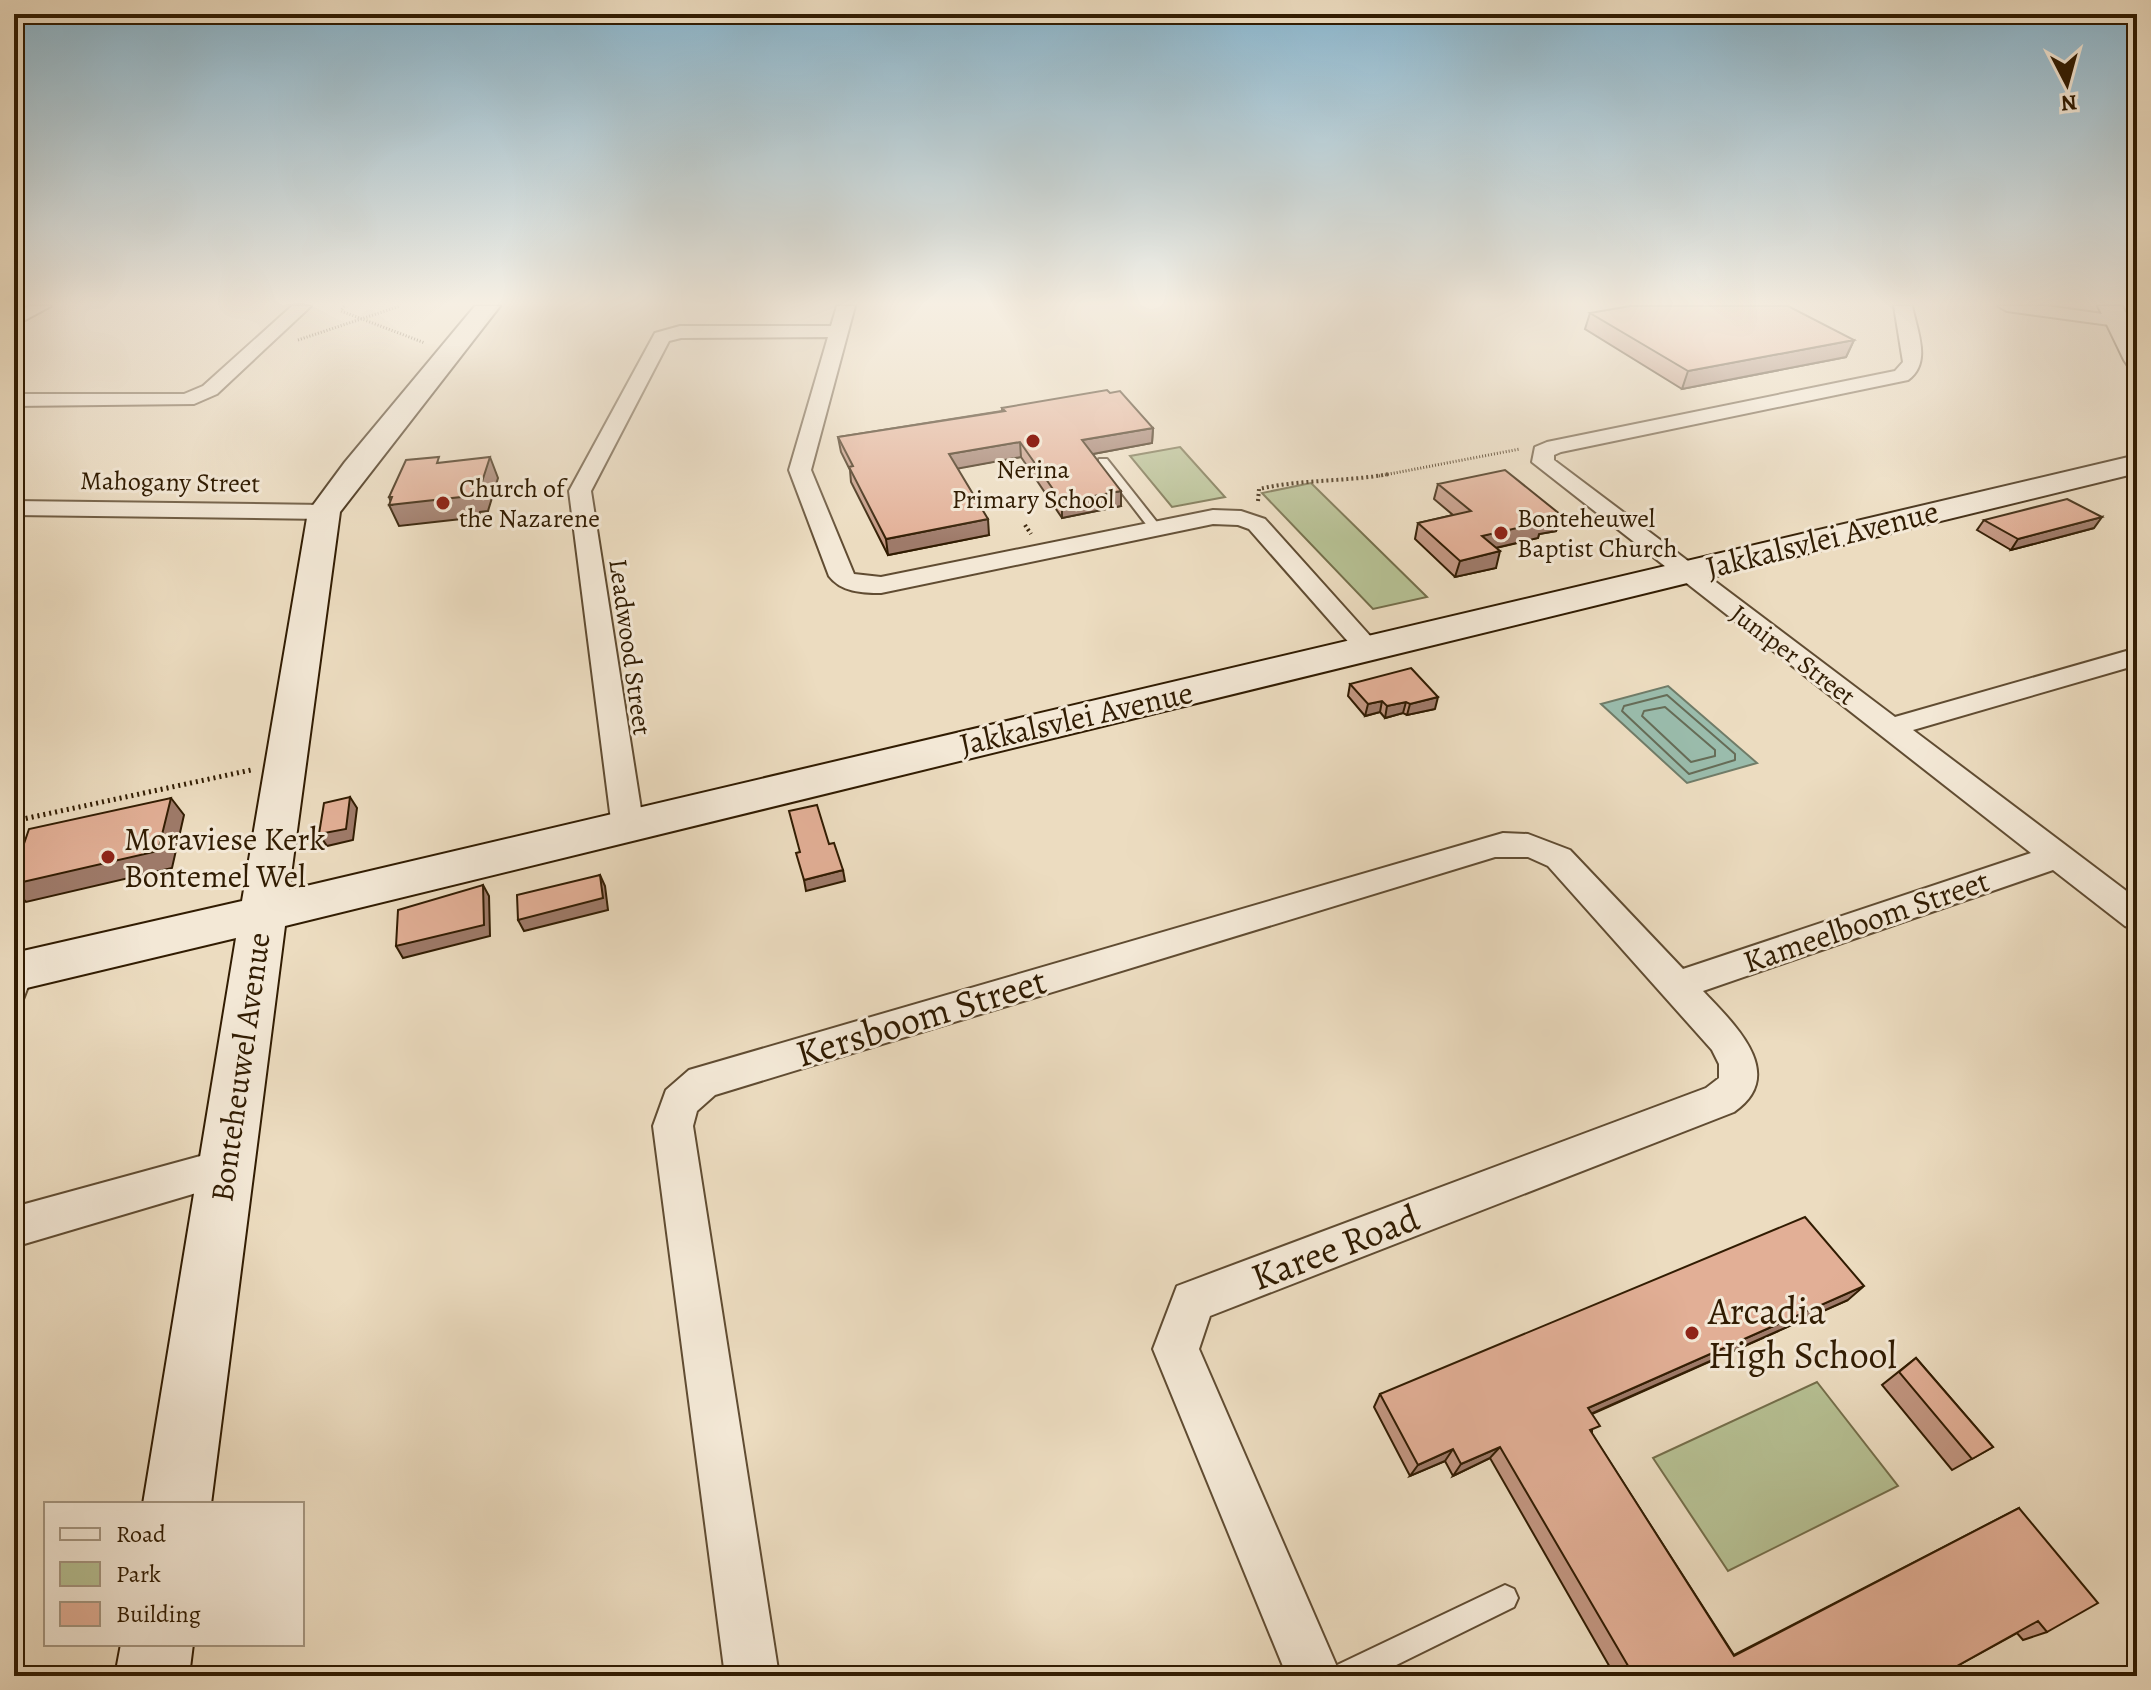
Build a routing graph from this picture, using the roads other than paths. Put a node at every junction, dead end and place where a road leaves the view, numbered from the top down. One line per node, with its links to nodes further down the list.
1 (216, 385): 6 (street)
2 (424, 385): 10 (street, Bonteheuwel Avenue)
3 (637, 385): 16 (street, Leadwood Street)
4 (824, 385): 11 (street)
5 (1858, 385): 12 (street, Juniper Street)
6 (14, 400)
7 (1103, 461): 11 (lane)
8 (2137, 464): 12 (street, Jakkalsvlei Avenue)
9 (14, 508): 10 (street, Mahogany Street)
10 (324, 512): 18 (street, Bonteheuwel Avenue)
11 (1156, 529): 13 (street)
12 (1685, 572): 13 (street, Jakkalsvlei Avenue); 15 (street, Juniper Street)
13 (1368, 648): 16 (street, Jakkalsvlei Avenue)
14 (2137, 656): 15 (street)
15 (1889, 728): 17 (street, Juniper Street)
16 (628, 828): 18 (street, Jakkalsvlei Avenue)
17 (2057, 856): 19 (street, Juniper Street); 21 (street, Kameelboom Street)
18 (263, 912): 20 (street, Jakkalsvlei Avenue); 22 (street, Bonteheuwel Avenue)
19 (2137, 917)
20 (18, 981)
21 (1676, 986): 28 (street, Kersboom Street); 29 (street, Karee Road)
22 (226, 1167): 23 (street); 24 (street, Bonteheuwel Avenue)
23 (14, 1227)
24 (177, 1502)
25 (1505, 1598): 30 (lane)
26 (157, 1646): 27 (street)
27 (152, 1676)
28 (752, 1676)
29 (1314, 1676)
30 (1345, 1676)

